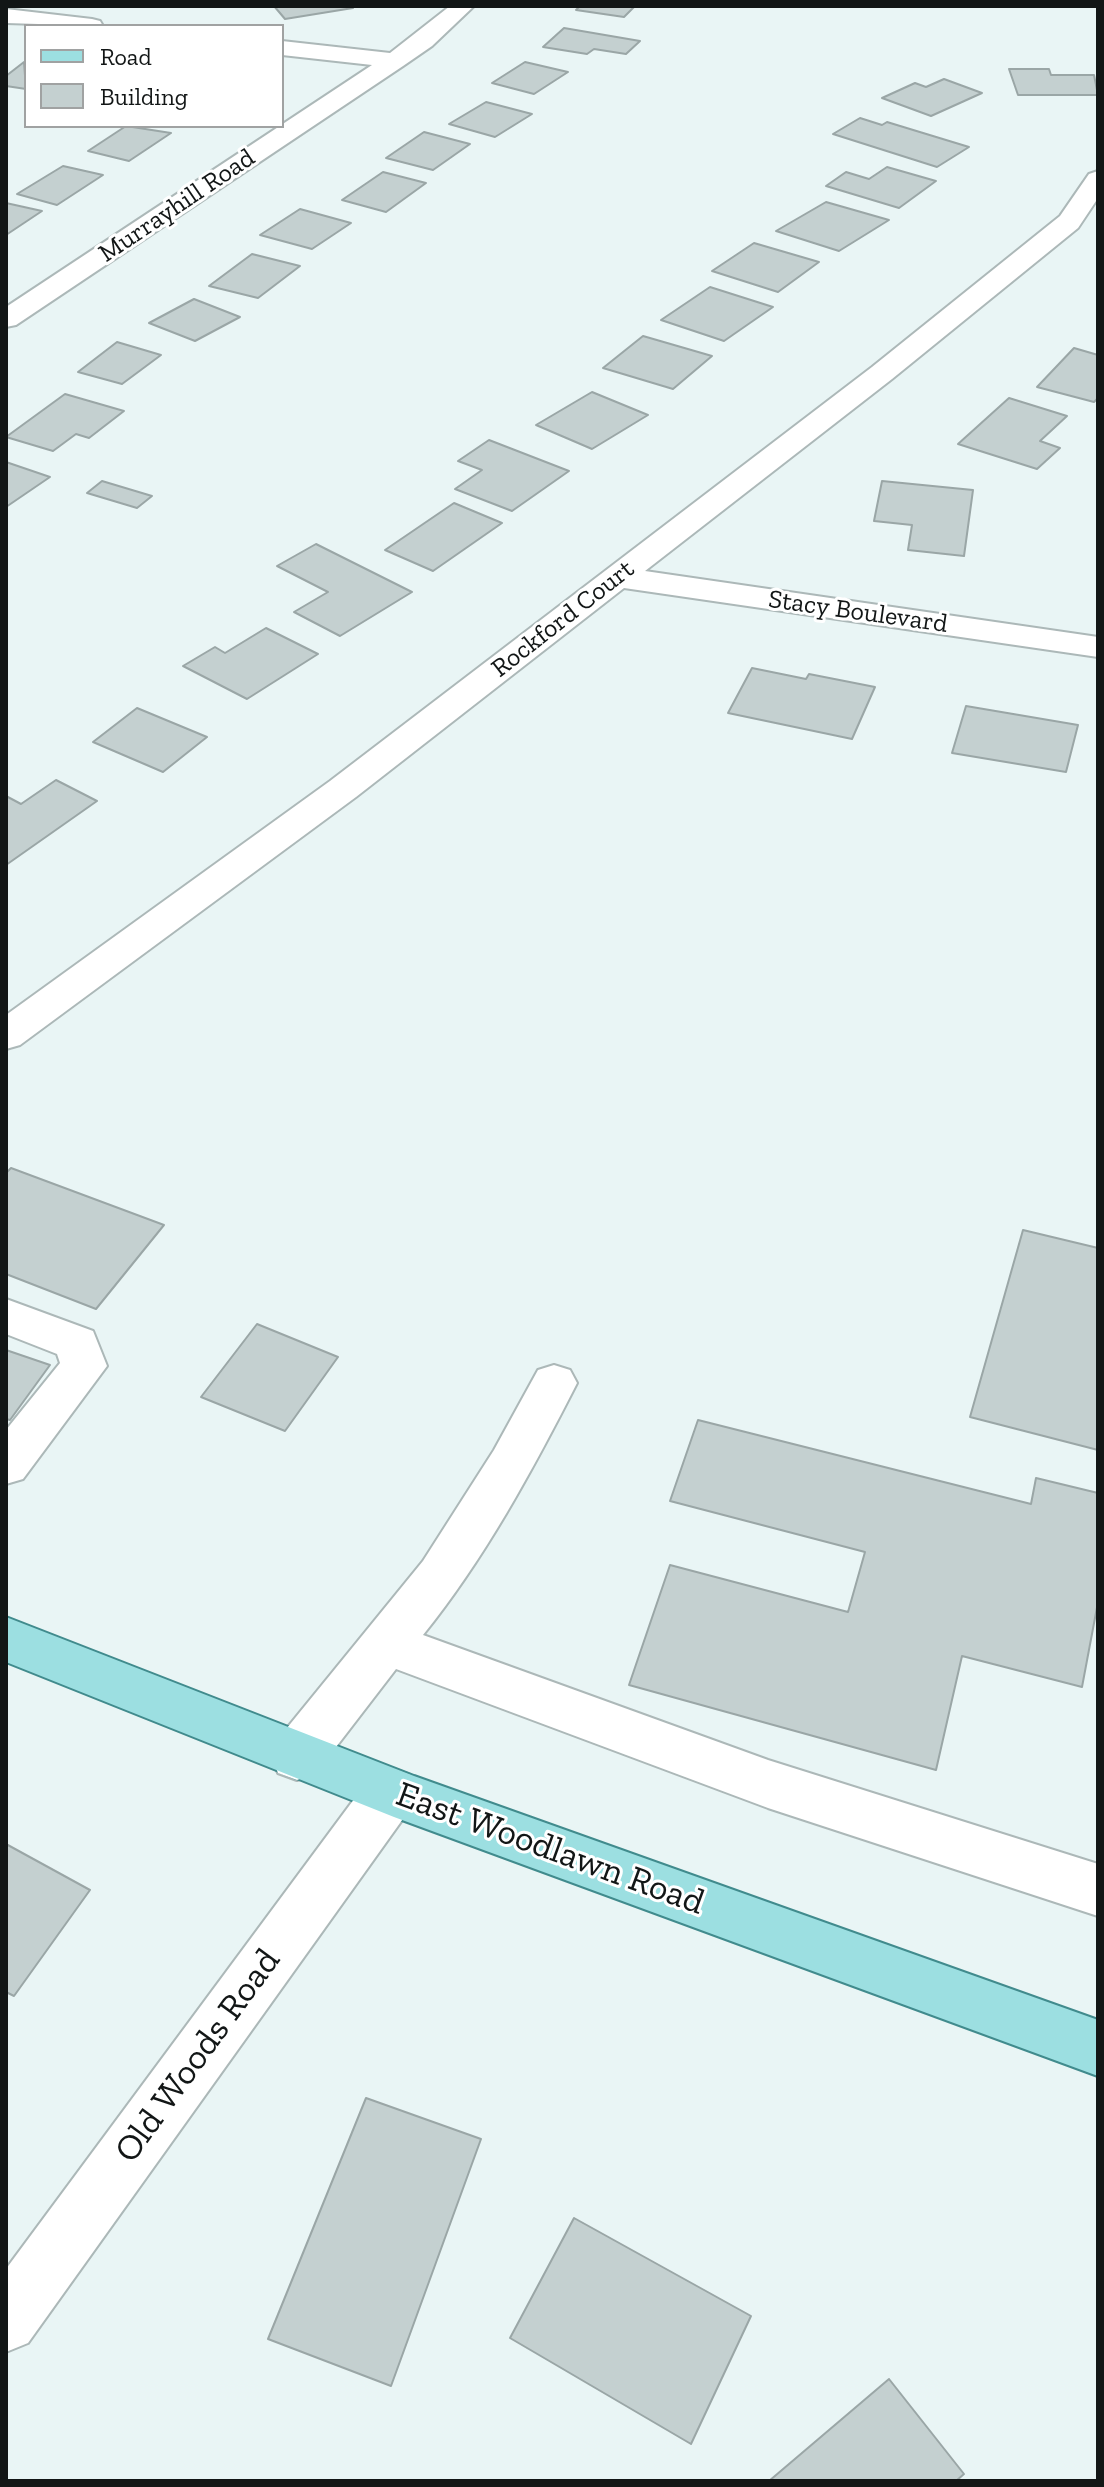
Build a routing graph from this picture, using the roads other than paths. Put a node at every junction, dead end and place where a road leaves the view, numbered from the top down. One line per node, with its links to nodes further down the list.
1 (463, 6): 5 (street, Murrayhill Road)
2 (6, 16): 3 (street)
3 (75, 24)
4 (284, 48): 5 (street)
5 (395, 61): 7 (street, Murrayhill Road)
6 (1098, 179): 8 (street, Rockford Court)
7 (6, 319)
8 (618, 577): 9 (street, Stacy Boulevard); 10 (street, Rockford Court)
9 (1098, 647)
10 (6, 1035)
11 (6, 1316): 13 (street)
12 (554, 1383): 15 (street)
13 (8, 1460)
14 (6, 1639): 16 (main road, East Woodlawn Road)
15 (386, 1643): 16 (street); 18 (street)
16 (297, 1756): 17 (main road, East Woodlawn Road)
17 (391, 1792): 19 (main road, East Woodlawn Road); 20 (street, Old Woods Road)
18 (1098, 1890)
19 (1098, 2048)
20 (6, 2321)

